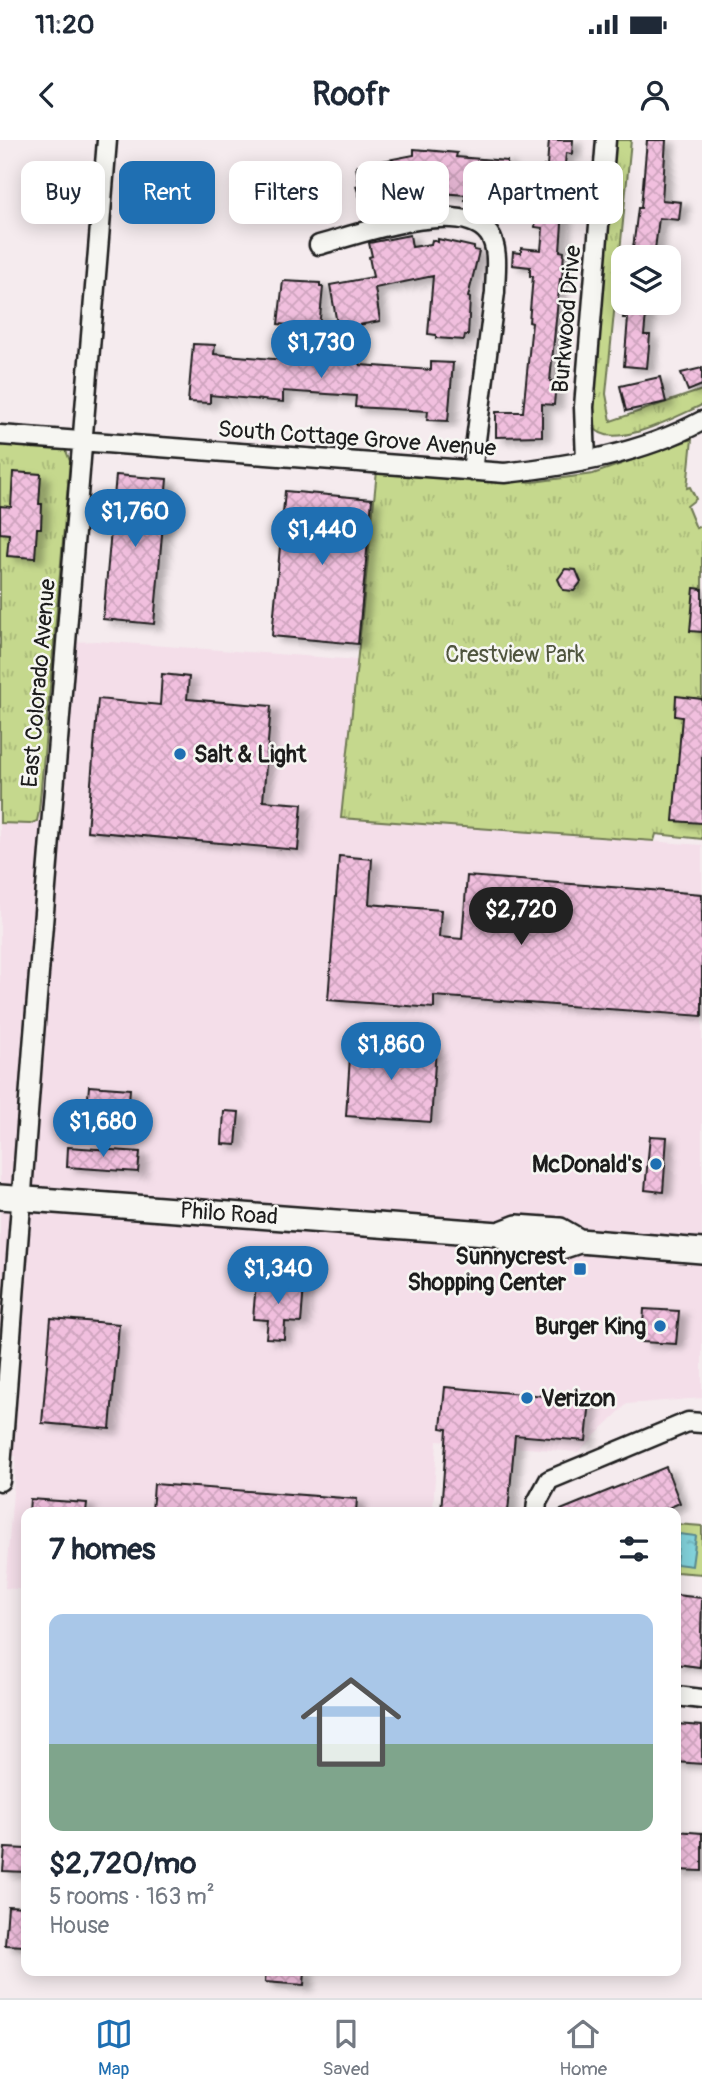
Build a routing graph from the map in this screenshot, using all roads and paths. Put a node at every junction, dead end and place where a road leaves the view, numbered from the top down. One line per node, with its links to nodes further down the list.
1 (107, 140): 6 (street, East Colorado Avenue)
2 (606, 140): 7 (street, Burkwood Drive)
3 (319, 245): 8 (street)
4 (702, 421): 7 (street, South Cottage Grove Avenue)
5 (0, 435): 6 (street, South Cottage Grove Avenue)
6 (83, 441): 8 (street, South Cottage Grove Avenue); 9 (street, East Colorado Avenue)
7 (586, 461): 8 (street, South Cottage Grove Avenue)
8 (472, 471)
9 (11, 1198): 10 (main road, Philo Road); 12 (street, East Colorado Avenue)
10 (702, 1251)
11 (702, 1423): 13 (street)
12 (0, 1481)
13 (536, 1507)
14 (681, 1697): 15 (street)
15 (702, 1699)

